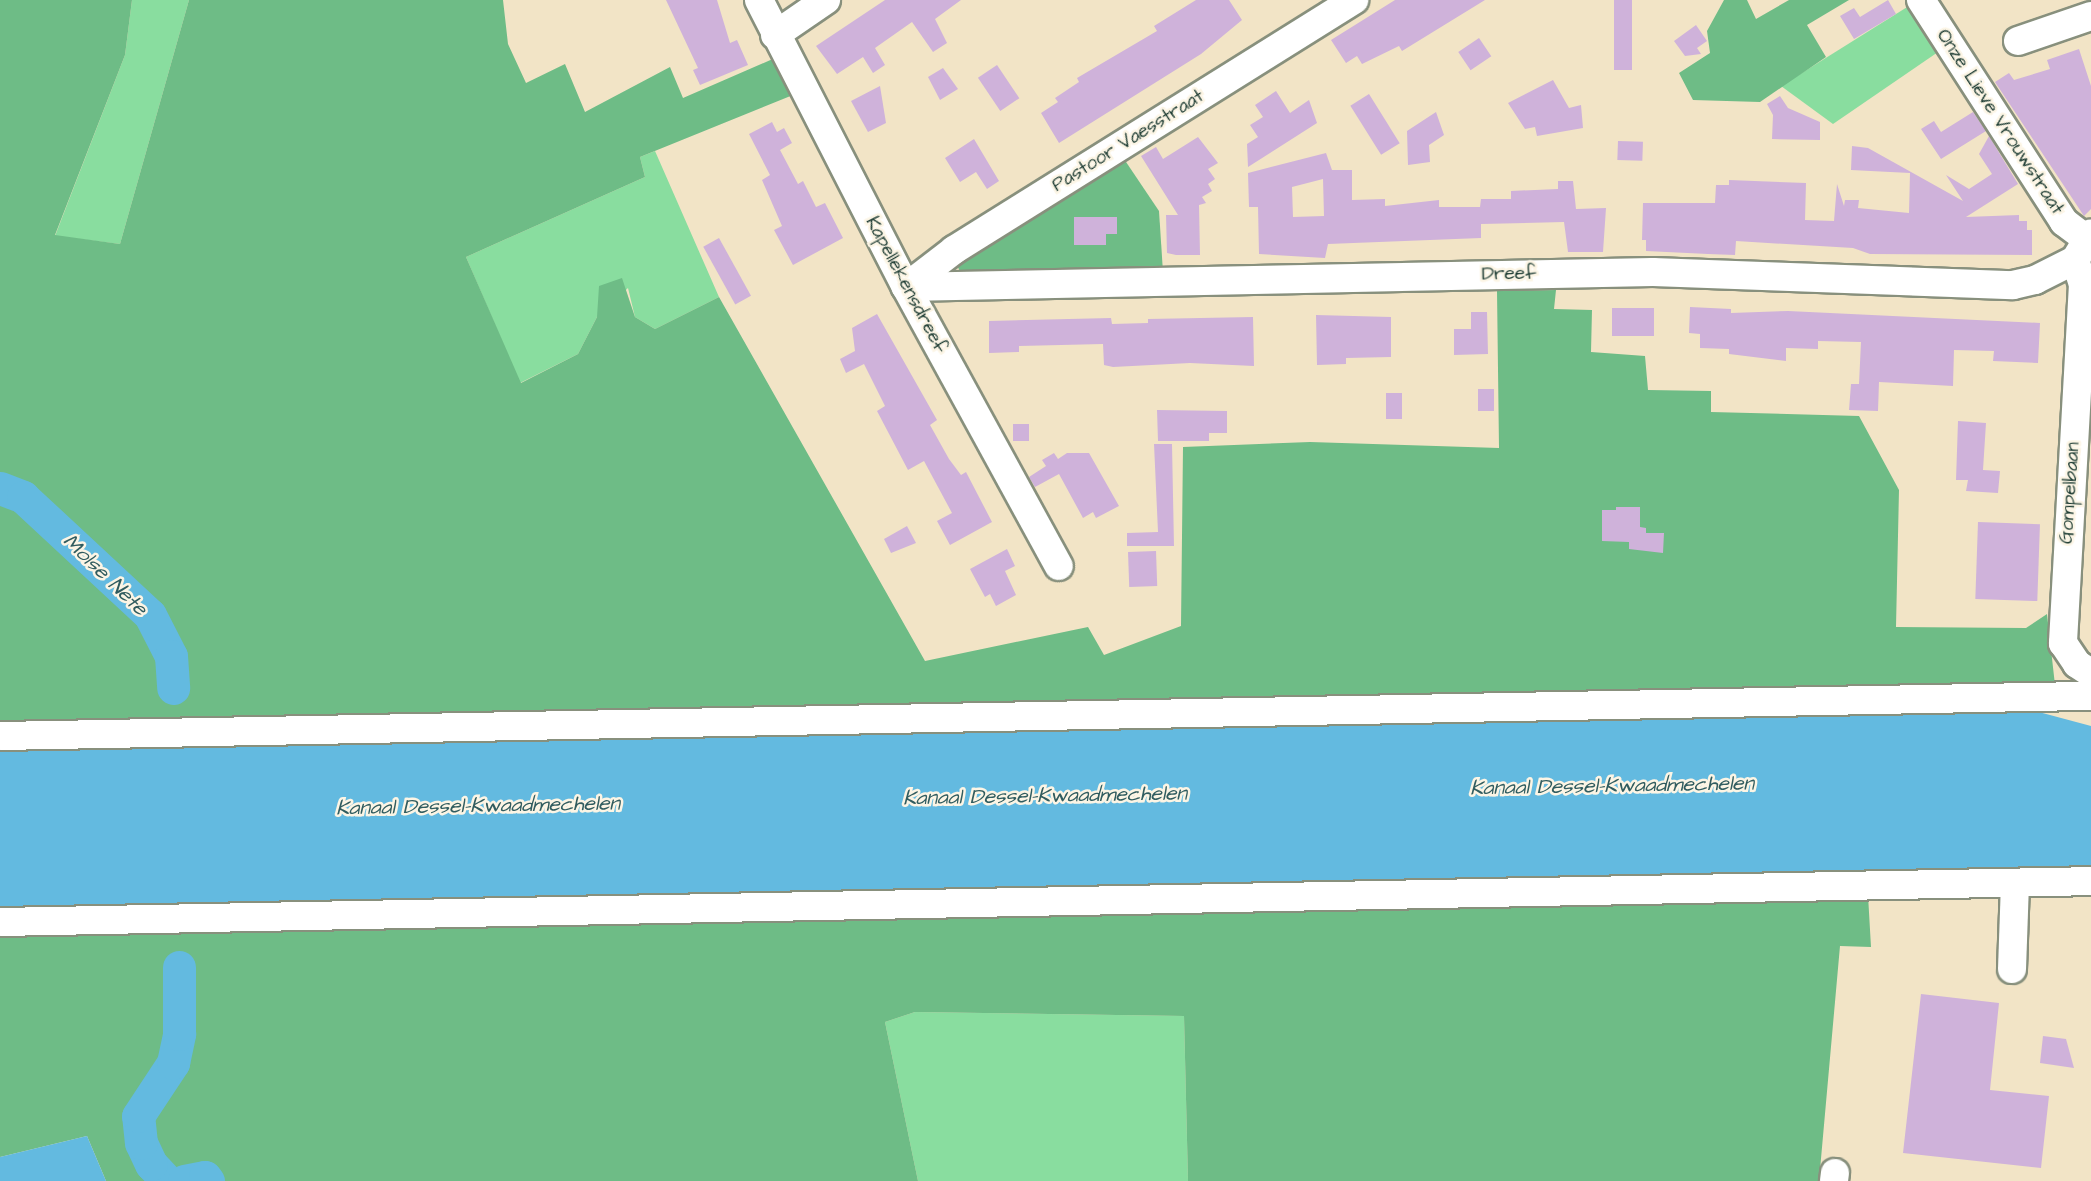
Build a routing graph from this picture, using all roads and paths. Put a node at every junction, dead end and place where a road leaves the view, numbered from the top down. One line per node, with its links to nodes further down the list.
1 (759, 0): 6 (street, Kapellekensdreef)
2 (825, 0): 6 (street)
3 (1354, 0): 9 (street, Pastoor Vaesstraat)
4 (1921, 0): 8 (street, Onze Lieve Vrouwstraat)
5 (2091, 16): 7 (street)
6 (775, 35): 9 (street, Kapellekensdreef)
7 (2018, 41)
8 (2084, 244): 9 (street, Dreef); 11 (street, Gompelbaan)
9 (906, 287): 10 (street, Kapellekensdreef)
10 (1059, 566)
11 (2091, 673)
12 (2091, 696): 13 (street)
13 (0, 736)
14 (2091, 881): 15 (street)
15 (2015, 885): 16 (street); 17 (street)
16 (0, 922)
17 (2012, 969)

